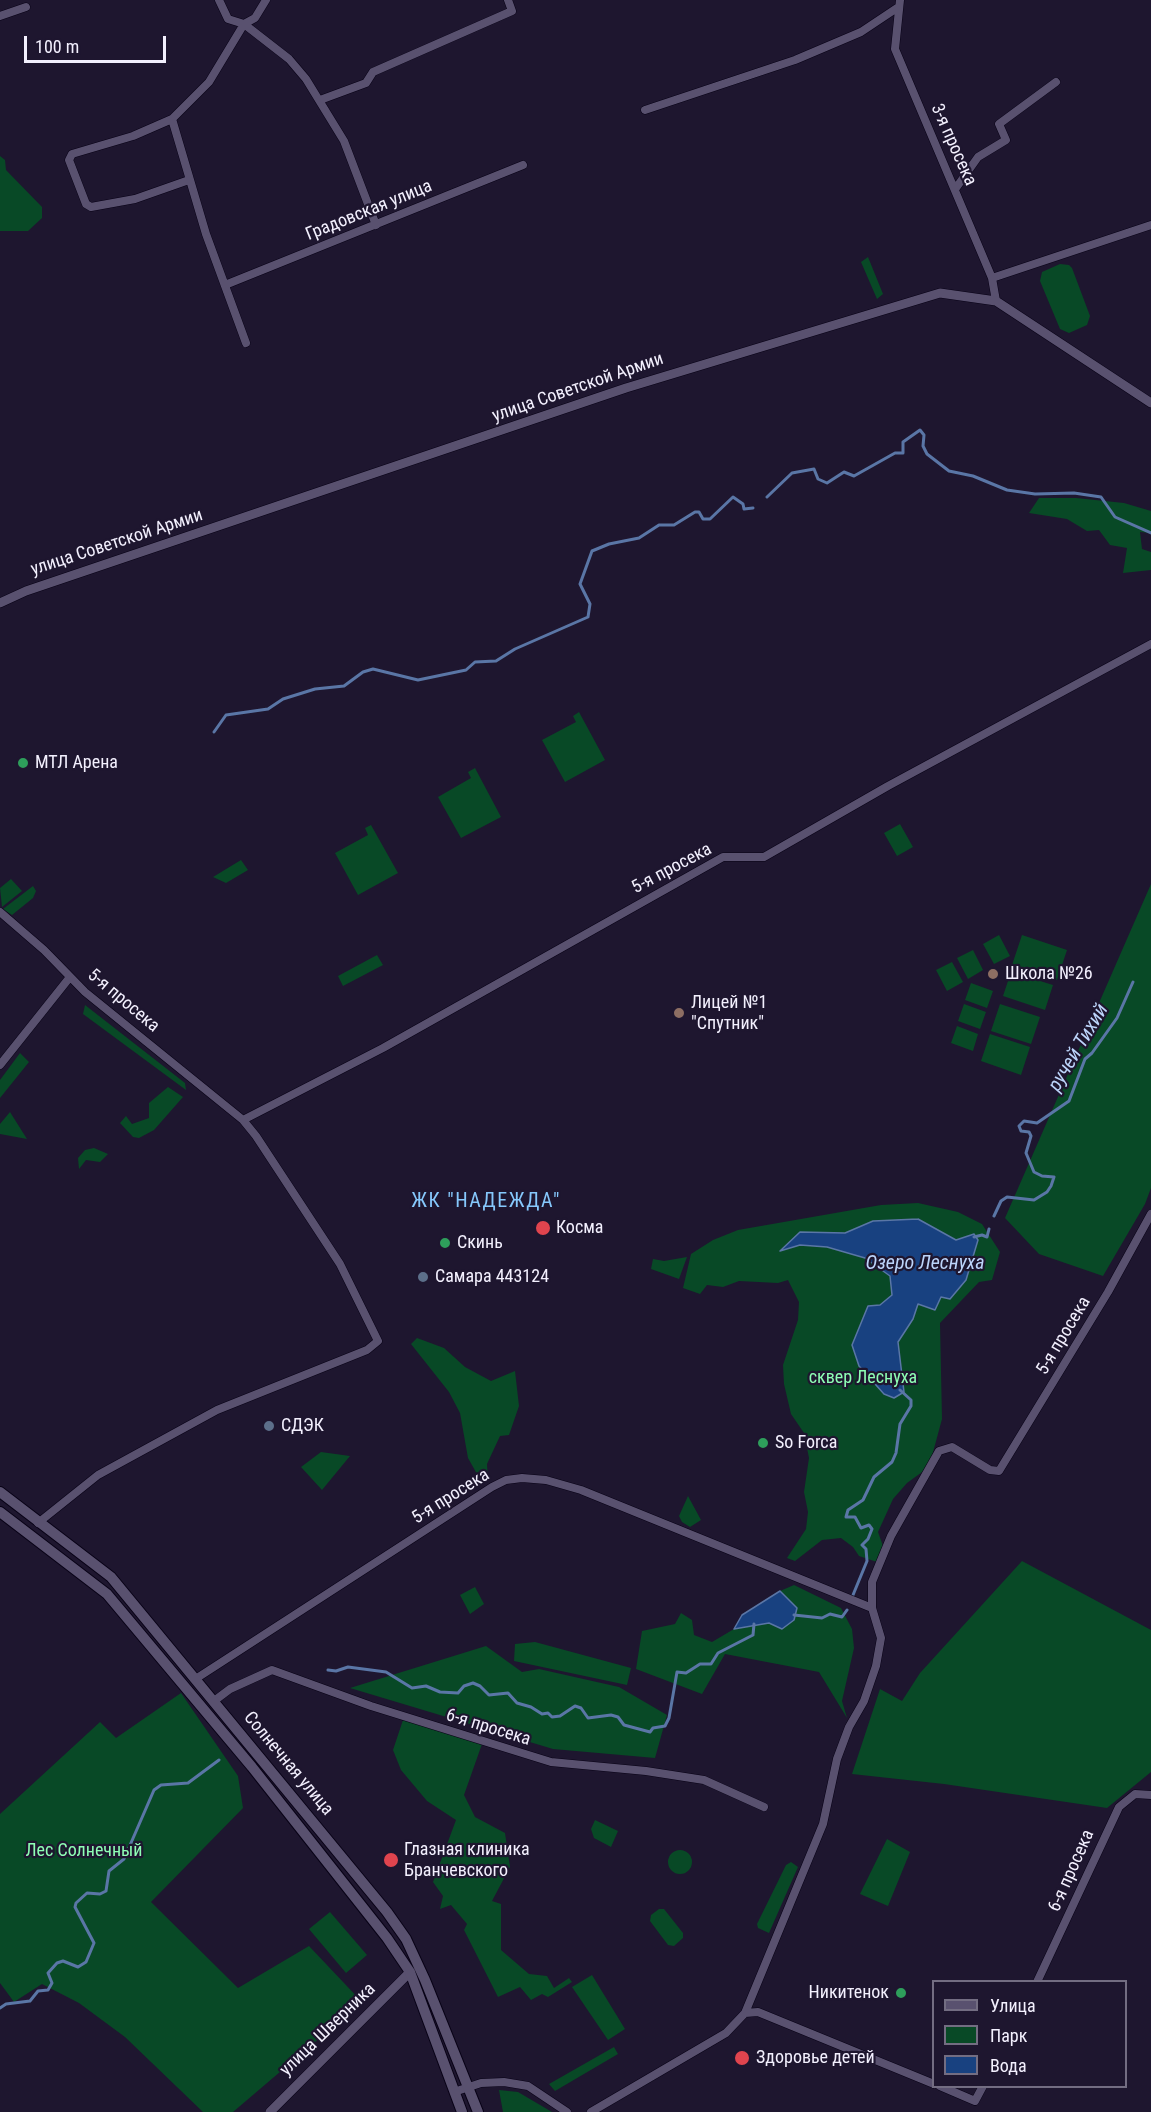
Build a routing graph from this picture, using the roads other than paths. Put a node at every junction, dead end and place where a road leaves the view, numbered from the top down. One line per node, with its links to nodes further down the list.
1 (219, 0): 7 (street)
2 (266, 0): 7 (street)
3 (508, 0): 9 (street)
4 (898, 4): 10 (street); 14 (street, 3-я просека)
5 (26, 6): 6 (street)
6 (0, 16)
7 (243, 24): 9 (street); 11 (street)
8 (1056, 82): 14 (street)
9 (320, 100): 15 (street)
10 (645, 110)
11 (172, 119): 13 (street); 13 (street)
12 (523, 165): 15 (street, Градовская улица)
13 (189, 180): 18 (street)
14 (956, 188): 17 (street, 3-я просека)
15 (376, 225): 18 (street, Градовская улица)
16 (1151, 225): 17 (street)
17 (992, 278): 19 (street, 3-я просека)
18 (225, 285): 20 (street)
19 (996, 301): 21 (street, улица Советской Армии); 22 (street, улица Советской Армии)
20 (246, 343)
21 (1151, 403)
22 (0, 603)
23 (1151, 644): 27 (street, 5-я просека)
24 (0, 912): 25 (street)
25 (70, 977): 26 (street, 5-я просека); 27 (street, 5-я просека)
26 (0, 1065)
27 (243, 1120): 31 (street, 5-я просека)
28 (1151, 1214): 32 (street, 5-я просека)
29 (0, 1492): 31 (main road, Солнечная улица)
30 (0, 1512): 37 (main road, Солнечная улица)
31 (38, 1522): 33 (main road, Солнечная улица)
32 (872, 1608): 33 (street, 5-я просека); 39 (street)
33 (197, 1678): 34 (main road, Солнечная улица)
34 (214, 1701): 36 (street, 6-я просека); 41 (main road, Солнечная улица)
35 (1151, 1795): 38 (street, 6-я просека)
36 (764, 1807)
37 (410, 1972): 44 (main road, Солнечная улица); 45 (street, улица Шверника)
38 (1038, 1980)
39 (745, 2013): 40 (street); 49 (street)
40 (932, 2084)
41 (468, 2087): 44 (street); 47 (main road, Солнечная улица); 48 (street)
42 (945, 2088): 43 (street)
43 (982, 2088)
44 (454, 2092): 46 (main road, Солнечная улица)
45 (270, 2112)
46 (462, 2112)
47 (478, 2112)
48 (567, 2112)
49 (591, 2112)

